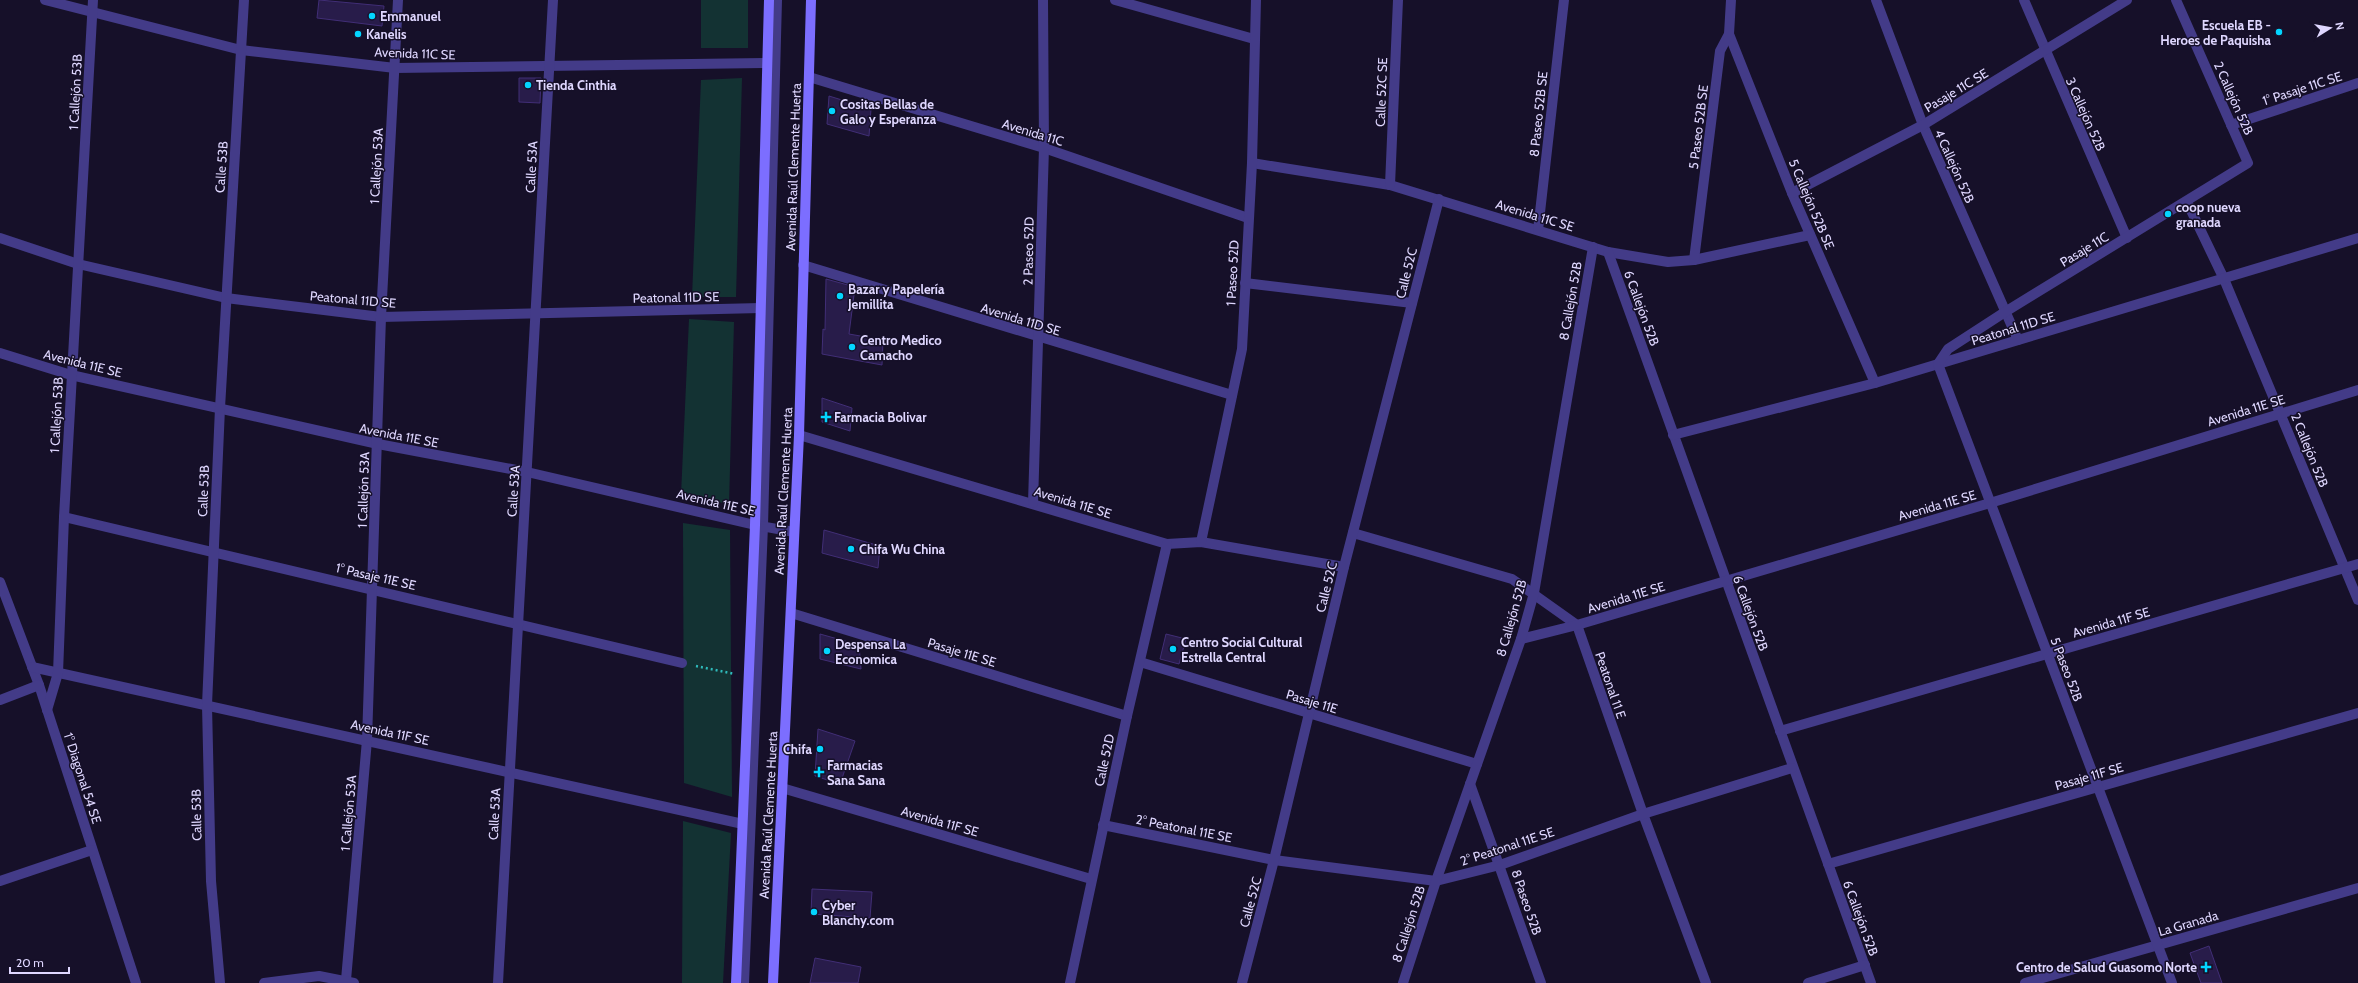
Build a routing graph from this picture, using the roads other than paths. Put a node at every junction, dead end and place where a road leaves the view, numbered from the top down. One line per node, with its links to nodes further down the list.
1 (45, 0): 19 (street, Avenida 11C SE)
2 (93, 0): 19 (street, 1 Callejón 53B)
3 (244, 0): 22 (street, Calle 53B)
4 (398, 0): 26 (street, 1 Callejón 53A)
5 (553, 0): 25 (street, Calle 53A)
6 (769, 0): 24 (main road, Avenida Raúl Clemente Huerta)
7 (777, 0): 74 (street)
8 (810, 0): 27 (main road, Avenida Raúl Clemente Huerta)
9 (1043, 0): 31 (street, 2 Paseo 52D)
10 (1115, 0): 21 (street)
11 (1256, 0): 21 (street, 1 Paseo 52D)
12 (1398, 0): 34 (street, Calle 52C SE)
13 (1564, 0): 39 (street, 8 Paseo 52B SE)
14 (1731, 0): 20 (street, 5 Paseo 52B SE)
15 (1876, 0): 29 (street, 4 Callejón 52B)
16 (2024, 0): 23 (street, 3 Callejón 52B)
17 (2127, 0): 23 (street, Pasaje 11C SE)
18 (2176, 0): 30 (street, 2 Callejón 52B)
19 (93, 13): 22 (street, Avenida 11C SE); 47 (street, 1 Callejón 53B)
20 (1730, 34): 35 (street, 5 Callejón 52B SE); 46 (street, 5 Paseo 52B SE)
21 (1254, 39): 32 (street, 1 Paseo 52D)
22 (241, 50): 26 (street, Avenida 11C SE); 51 (street, Calle 53B)
23 (2044, 52): 29 (street, Pasaje 11C SE); 42 (street, 3 Callejón 52B)
24 (768, 64): 25 (street, Avenida 11C SE); 53 (main road, Avenida Raúl Clemente Huerta)
25 (550, 67): 26 (street, Avenida 11C SE); 55 (street, Calle 53A)
26 (395, 68): 56 (street, 1 Callejón 53A)
27 (809, 77): 31 (street, Avenida 11C); 48 (main road, Avenida Raúl Clemente Huerta)
28 (2358, 83): 30 (street, 1° Pasaje 11C SE)
29 (1923, 125): 35 (street, Pasaje 11C SE); 54 (street, 4 Callejón 52B)
30 (2231, 125): 33 (street, 2 Callejón 52B)
31 (1044, 148): 38 (street, Avenida 11C); 57 (street, 2 Paseo 52D)
32 (1252, 163): 34 (street, Avenida 11C SE); 38 (street, 1 Paseo 52D)
33 (2248, 163): 37 (street, Pasaje 11C)
34 (1390, 185): 36 (street, Avenida 11C SE)
35 (1792, 192): 40 (street, 5 Callejón 52B SE)
36 (1439, 199): 39 (street, Avenida 11C SE); 52 (street, Calle 52C)
37 (2187, 202): 42 (street, Pasaje 11C); 49 (street, 2 Callejón 52B)
38 (1248, 218): 50 (street, 1 Paseo 52D)
39 (1538, 230): 44 (street, Avenida 11C SE)
40 (1810, 235): 46 (street, Avenida 11C SE); 62 (street, 5 Callejón 52B SE)
41 (0, 238): 47 (street, Peatonal 11D SE)
42 (2127, 238): 54 (street, Pasaje 11C)
43 (2358, 238): 49 (street, Peatonal 11D SE)
44 (1592, 247): 45 (street, Avenida 11C SE); 86 (street, 8 Callejón 52B)
45 (1608, 252): 46 (street, Avenida 11C SE); 68 (street, 6 Callejón 52B)
46 (1694, 260)
47 (78, 264): 51 (street, Peatonal 11D SE); 61 (street, 1 Callejón 53B)
48 (802, 265): 57 (street, Avenida 11D SE); 67 (main road, Avenida Raúl Clemente Huerta)
49 (2224, 278): 58 (street, Peatonal 11D SE); 66 (street, 2 Callejón 52B)
50 (1245, 283): 52 (street); 64 (street, 1 Paseo 52D)
51 (226, 298): 56 (street, Peatonal 11D SE); 65 (street, Calle 53B)
52 (1412, 303): 76 (street, Calle 52C)
53 (761, 308): 55 (street, Peatonal 11D SE); 74 (main road, Avenida Raúl Clemente Huerta)
54 (2005, 312): 58 (street, 4 Callejón 52B); 60 (street, Pasaje 11C)
55 (536, 314): 56 (street, Peatonal 11D SE); 70 (street, Calle 53A)
56 (381, 317): 69 (street, 1 Callejón 53A)
57 (1039, 338): 64 (street, Avenida 11D SE); 71 (street, 2 Paseo 52D)
58 (2018, 340): 60 (street, Peatonal 11D SE)
59 (0, 353): 61 (street, Avenida 11E SE)
60 (1938, 364): 62 (street, Peatonal 11D SE); 72 (street, 5 Paseo 52B)
61 (71, 374): 65 (street, Avenida 11E SE); 73 (street, 1 Callejón 53B)
62 (1875, 383): 68 (street, Peatonal 11D SE)
63 (2358, 390): 66 (street, Avenida 11E SE)
64 (1232, 395): 77 (street, 1 Paseo 52D)
65 (220, 408): 69 (street, Avenida 11E SE); 79 (street, Calle 53B)
66 (2281, 413): 72 (street, Avenida 11E SE); 82 (street, 2 Callejón 52B)
67 (799, 435): 71 (street, Avenida 11E SE); 75 (main road, Avenida Raúl Clemente Huerta)
68 (1673, 435): 83 (street, 6 Callejón 52B)
69 (378, 444): 70 (street, Avenida 11E SE); 85 (street, 1 Callejón 53A)
70 (527, 472): 74 (street, Avenida 11E SE); 89 (street, Calle 53A)
71 (1033, 503): 78 (street, Avenida 11E SE)
72 (1990, 503): 83 (street, Avenida 11E SE); 92 (street, 5 Paseo 52B)
73 (64, 517): 79 (street, 1° Pasaje 11E SE); 96 (street, 1 Callejón 53B)
74 (759, 526): 75 (street, Avenida 11E SE); 113 (main road, Avenida Raúl Clemente Huerta); 132 (street)
75 (794, 532): 88 (main road, Avenida Raúl Clemente Huerta)
76 (1353, 533): 81 (street, Calle 52C); 86 (street)
77 (1201, 542): 78 (street, Avenida 11E SE); 81 (street, Avenida 11E SE)
78 (1167, 544): 93 (street, Calle 52D)
79 (214, 552): 85 (street, 1° Pasaje 11E SE); 99 (street, Calle 53B)
80 (2358, 564): 82 (street, Avenida 11F SE)
81 (1344, 567): 101 (street, Calle 52C)
82 (2344, 568): 87 (street, 2 Callejón 52B); 92 (street, Avenida 11F SE)
83 (1726, 580): 90 (street, Avenida 11E SE); 104 (street, 6 Callejón 52B)
84 (0, 582): 95 (street, 1° Diagonal 54 SE)
85 (373, 589): 89 (street, 1° Pasaje 11E SE); 105 (street, 1 Callejón 53A)
86 (1534, 593): 90 (street); 91 (street, 8 Callejón 52B)
87 (2358, 600)
88 (790, 613): 103 (street, Pasaje 11E SE); 111 (main road, Avenida Raúl Clemente Huerta)
89 (517, 622): 94 (street, 1° Pasaje 11E SE); 108 (street, Calle 53A)
90 (1577, 625): 91 (street, Avenida 11E SE); 112 (street, Peatonal 11 E)
91 (1521, 639): 106 (street, 8 Callejón 52B)
92 (2048, 654): 104 (street, Avenida 11F SE); 110 (street, 5 Paseo 52B)
93 (1140, 662): 101 (street, Pasaje 11E); 103 (street, Calle 52D)
94 (682, 663)
95 (32, 667): 96 (street, Avenida 11F SE); 97 (street, 1° Diagonal 54 SE)
96 (58, 673): 99 (street, Avenida 11F SE); 100 (street, 1 Callejón 53B)
97 (39, 685): 98 (street); 100 (street, 1° Diagonal 54 SE)
98 (0, 700)
99 (206, 705): 105 (street, Avenida 11F SE); 128 (street, Calle 53B)
100 (47, 710): 115 (street, 1° Diagonal 54 SE)
101 (1309, 713): 106 (street, Pasaje 11E); 116 (street, Calle 52C)
102 (2358, 713): 110 (street, Pasaje 11F SE)
103 (1127, 716): 114 (street, Calle 52D)
104 (1780, 731): 107 (street, 6 Callejón 52B)
105 (367, 740): 108 (street, Avenida 11F SE); 126 (street, 1 Callejón 53A)
106 (1477, 764): 109 (street, 8 Callejón 52B)
107 (1792, 768): 112 (street, 2° Peatonal 11E SE); 117 (street, 6 Callejón 52B)
108 (510, 772): 113 (street, Avenida 11F SE); 130 (street, Calle 53A)
109 (1470, 784): 118 (street, 8 Paseo 52B); 121 (street, 8 Callejón 52B)
110 (2098, 787): 117 (street, Pasaje 11F SE); 123 (street, 5 Paseo 52B)
111 (782, 788): 119 (street, Avenida 11F SE); 133 (main road, Avenida Raúl Clemente Huerta)
112 (1643, 814): 118 (street, 2° Peatonal 11E SE); 138 (street, Peatonal 11 E)
113 (743, 824): 131 (main road, Avenida Raúl Clemente Huerta)
114 (1103, 825): 116 (street, 2° Peatonal 11E SE); 119 (street, Calle 52D)
115 (92, 850): 120 (street); 127 (street, 1° Diagonal 54 SE)
116 (1274, 860): 121 (street, 2° Peatonal 11E SE); 135 (street, Calle 52C)
117 (1828, 864): 124 (street, 6 Callejón 52B)
118 (1500, 865): 121 (street, 2° Peatonal 11E SE); 137 (street, 8 Paseo 52B)
119 (1092, 879): 134 (street, Calle 52D)
120 (0, 881)
121 (1436, 881): 136 (street, 8 Callejón 52B)
122 (2358, 888): 123 (street, La Granada)
123 (2158, 945): 141 (street, La Granada); 142 (street, 5 Paseo 52B)
124 (1865, 965): 139 (street); 140 (street, 6 Callejón 52B)
125 (320, 980): 126 (street); 129 (street)
126 (350, 982)
127 (136, 983)
128 (220, 983)
129 (264, 983)
130 (498, 983)
131 (736, 983)
132 (744, 983)
133 (773, 983)
134 (1070, 983)
135 (1242, 983)
136 (1403, 983)
137 (1541, 983)
138 (1706, 983)
139 (1808, 983)
140 (1871, 983)
141 (2025, 983)
142 (2172, 983)

